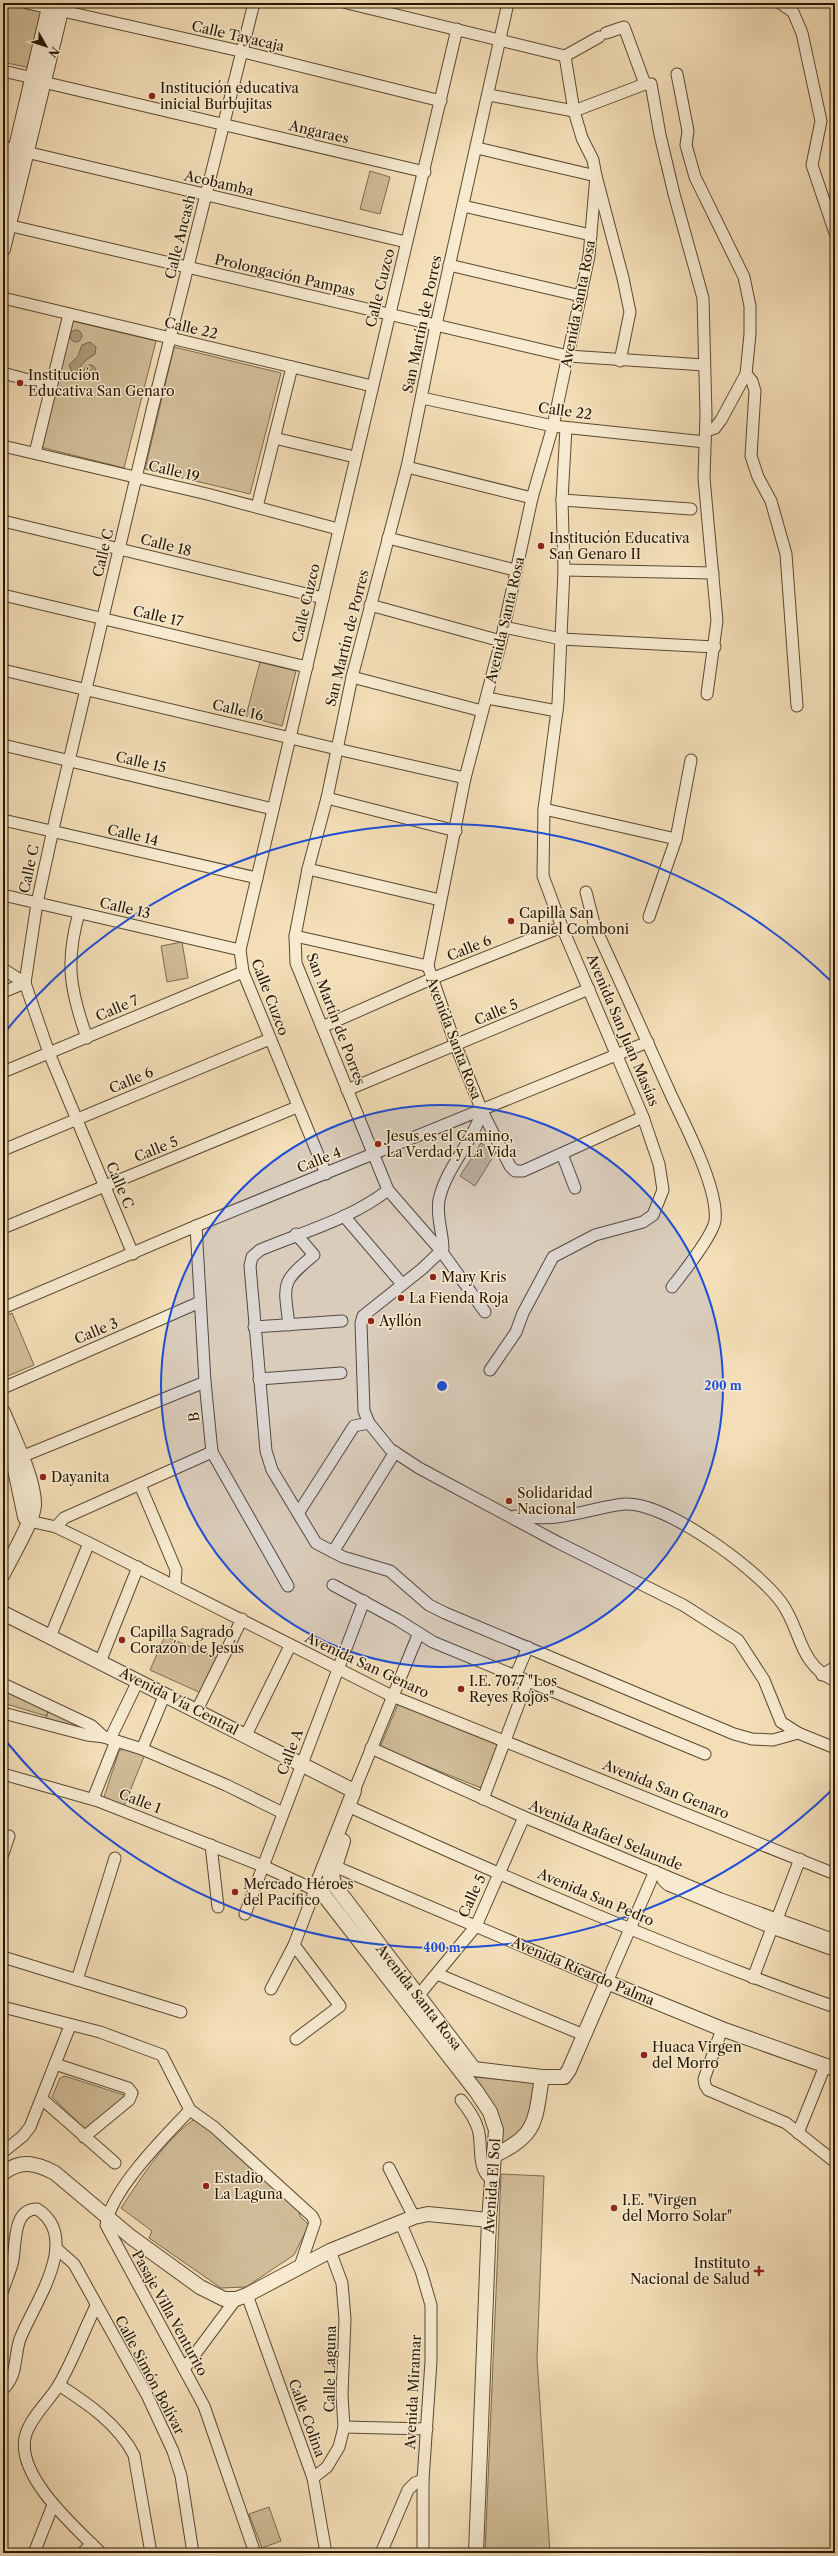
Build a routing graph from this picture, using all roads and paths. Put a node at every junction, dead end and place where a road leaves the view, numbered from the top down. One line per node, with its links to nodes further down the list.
1 (27, 3): 6 (street, Calle Tayacaja)
2 (254, 3): 9 (street, Calle Ancash)
3 (346, 3): 7 (street)
4 (508, 3): 8 (street, San Martín de Porres)
5 (780, 3): 27 (street)
6 (56, 6): 9 (street, Calle Tayacaja); 13 (street)
7 (457, 29): 8 (street); 16 (street, Calle Cuzco)
8 (501, 40): 10 (street); 15 (street, San Martín de Porres)
9 (240, 51): 16 (street, Calle Tayacaja); 18 (street, Calle Ancash)
10 (565, 56): 14 (street); 17 (street, Avenida Santa Rosa)
11 (3, 71): 13 (street, Angaraes)
12 (677, 74): 44 (street)
13 (38, 80): 18 (street, Angaraes); 20 (street)
14 (645, 84): 17 (street); 41 (street)
15 (489, 95): 17 (street); 19 (street, San Martín de Porres)
16 (441, 101): 21 (street, Calle Cuzco)
17 (574, 110): 22 (street, Avenida Santa Rosa)
18 (223, 124): 21 (street, Angaraes); 23 (street, Calle Ancash)
19 (477, 148): 22 (street); 25 (street, San Martín de Porres)
20 (15, 149): 23 (street, Acobamba); 24 (street); 26 (street)
21 (425, 172): 29 (street, Calle Cuzco)
22 (596, 176): 28 (street, Avenida Santa Rosa); 40 (street)
23 (206, 196): 29 (street, Acobamba); 32 (street, Calle Ancash)
24 (3, 202)
25 (463, 206): 28 (street); 31 (street, San Martín de Porres)
26 (6, 225): 30 (street); 32 (street, Prolongación Pampas)
27 (835, 233)
28 (592, 235): 33 (street, Avenida Santa Rosa)
29 (406, 242): 36 (street, Calle Cuzco)
30 (3, 249)
31 (449, 265): 33 (street); 37 (street, San Martín de Porres)
32 (188, 268): 36 (street, Prolongación Pampas); 38 (street, Calle Ancash)
33 (581, 296): 39 (street, Avenida Santa Rosa)
34 (3, 298): 35 (street, Calle 22)
35 (69, 314): 38 (street, Calle 22); 45 (street)
36 (389, 314): 37 (street, Prolongación Pampas); 46 (street, Calle Cuzco)
37 (436, 325): 39 (street, Prolongación Pampas); 47 (street, San Martín de Porres)
38 (170, 339): 42 (street, Calle 22); 57 (street, Calle Ancash)
39 (568, 356): 40 (street, Prolongación Pampas); 48 (street, Avenida Santa Rosa)
40 (620, 361): 41 (street, Prolongación Pampas)
41 (704, 365): 50 (street)
42 (292, 367): 46 (street, Calle 22); 51 (street)
43 (3, 373): 45 (street)
44 (746, 374): 50 (street); 83 (street)
45 (51, 386): 54 (street)
46 (372, 386): 55 (street, Calle Cuzco)
47 (422, 398): 48 (street, Calle 22); 56 (street, San Martín de Porres)
48 (553, 426): 49 (street, Calle 22); 58 (street, Avenida Santa Rosa)
49 (566, 428): 52 (street, Calle 22); 59 (street, Avenida San Juan Masías)
50 (706, 431): 52 (street)
51 (274, 438): 55 (street); 60 (street)
52 (705, 442): 68 (street)
53 (3, 446): 54 (street, Calle 19)
54 (35, 453): 57 (street, Calle 19)
55 (355, 457): 63 (street, Calle Cuzco)
56 (407, 467): 58 (street); 64 (street, San Martín de Porres)
57 (136, 478): 60 (street, Calle 19); 65 (street, Calle C)
58 (532, 498): 66 (street, Avenida Santa Rosa)
59 (562, 500): 61 (street); 67 (street, Avenida San Juan Masías)
60 (257, 507): 63 (street, Calle 19)
61 (691, 509)
62 (3, 521): 65 (street, Calle 18)
63 (338, 529): 70 (street, Calle Cuzco)
64 (388, 538): 66 (street); 71 (street, San Martín de Porres)
65 (119, 549): 70 (street, Calle 18); 72 (street, Calle C)
66 (515, 570): 73 (street, Avenida Santa Rosa)
67 (564, 570): 68 (street); 74 (street, Avenida San Juan Masías)
68 (713, 573): 76 (street)
69 (3, 595): 72 (street, Calle 17)
70 (323, 598): 77 (street, Calle Cuzco)
71 (370, 606): 75 (street); 79 (street, San Martín de Porres)
72 (103, 618): 77 (street, Calle 17); 80 (street, Calle C)
73 (504, 627): 74 (street); 75 (street, Avenida Santa Rosa)
74 (561, 639): 76 (street); 85 (street, Avenida San Juan Masías)
75 (501, 642): 82 (street, Avenida Santa Rosa)
76 (714, 646): 81 (street)
77 (307, 667): 86 (street, Calle Cuzco)
78 (3, 670): 80 (street, Calle 16)
79 (352, 677): 84 (street); 88 (street, San Martín de Porres)
80 (86, 689): 86 (street, Calle 16); 90 (street, Calle C)
81 (706, 694)
82 (487, 698): 84 (street, Avenida Santa Rosa); 85 (street)
83 (797, 706)
84 (482, 711): 91 (street, Avenida Santa Rosa)
85 (557, 711): 94 (street, Avenida San Juan Masías)
86 (290, 738): 88 (street, Calle 16); 93 (street, Calle Cuzco)
87 (3, 744): 90 (street, Calle 15)
88 (337, 750): 91 (street, Calle 16); 92 (street, San Martín de Porres)
89 (691, 760): 98 (street)
90 (69, 761): 93 (street, Calle 15); 97 (street, Calle C)
91 (466, 778): 96 (street, Avenida Santa Rosa)
92 (327, 798): 96 (street); 99 (street, San Martín de Porres)
93 (273, 809): 100 (street, Calle Cuzco)
94 (544, 809): 98 (street); 107 (street, Avenida San Juan Masías)
95 (3, 820): 97 (street, Calle 14)
96 (456, 831): 103 (street, Avenida Santa Rosa)
97 (53, 832): 100 (street, Calle 14); 104 (street, Calle C)
98 (676, 840): 106 (street)
99 (308, 869): 103 (street); 108 (street, San Martín de Porres)
100 (257, 878): 109 (street, Calle Cuzco)
101 (586, 892): 120 (street)
102 (3, 895): 104 (street, Calle 13)
103 (440, 900): 110 (street, Avenida Santa Rosa)
104 (37, 903): 105 (street, Calle 13); 114 (street, Calle C)
105 (78, 913): 109 (street, Calle 13); 118 (street)
106 (649, 917)
107 (562, 927): 113 (street, Calle 6); 115 (street, Avenida San Juan Masías)
108 (295, 936): 110 (street); 117 (street, San Martín de Porres)
109 (240, 950): 112 (street, Calle Cuzco)
110 (428, 966): 113 (street, Avenida Santa Rosa)
111 (3, 968): 114 (street)
112 (243, 972): 118 (street, Calle 7); 119 (street, Calle Cuzco)
113 (431, 979): 117 (street, Calle 6); 121 (street, Avenida Santa Rosa)
114 (25, 983): 116 (street); 122 (street, Calle C)
115 (589, 989): 121 (street, Calle 5); 123 (street, Avenida San Juan Masías)
116 (3, 992)
117 (322, 1027): 125 (street, San Martín de Porres)
118 (86, 1038): 122 (street, Calle 7)
119 (270, 1039): 126 (street, Calle Cuzco); 129 (street, Calle 6)
120 (648, 1042): 123 (street, Calle 4); 144 (street)
121 (456, 1046): 125 (street, Calle 5); 127 (street, Avenida Santa Rosa)
122 (49, 1053): 124 (street, Calle 7); 129 (street, Calle C)
123 (616, 1054): 127 (street, Calle 4); 128 (street, Avenida San Juan Masías)
124 (3, 1072)
125 (347, 1090): 131 (street, San Martín de Porres)
126 (297, 1108): 133 (street, Calle Cuzco); 134 (street, Calle 5)
127 (482, 1110): 131 (street, Calle 4); 132 (street, Avenida Santa Rosa); 141 (street)
128 (643, 1117): 132 (street); 151 (street, Avenida San Juan Masías)
129 (76, 1119): 130 (street, Calle 6); 134 (street, Calle C)
130 (3, 1150)
131 (374, 1154): 133 (street, Calle 4); 136 (street, San Martín de Porres)
132 (562, 1154): 135 (street)
133 (326, 1174): 138 (street, Calle 4)
134 (104, 1186): 139 (street, Calle 5); 142 (street, Calle C)
135 (575, 1188)
136 (388, 1190): 137 (street); 141 (street, San Martín de Porres)
137 (344, 1216): 140 (street); 143 (street)
138 (196, 1226): 142 (street, Calle 4); 145 (street, B)
139 (3, 1228)
140 (296, 1234): 149 (street); 150 (street)
141 (442, 1252): 143 (street); 147 (street, San Martín de Porres)
142 (133, 1254): 146 (street, Calle 4)
143 (402, 1284): 157 (street)
144 (672, 1287)
145 (200, 1302): 154 (street, B); 155 (street, Calle 3)
146 (3, 1308)
147 (485, 1312)
148 (342, 1321): 149 (street)
149 (289, 1325): 150 (street)
150 (254, 1327): 153 (street)
151 (490, 1370)
152 (341, 1373): 153 (street)
153 (259, 1379): 163 (street)
154 (205, 1382): 159 (street, B); 161 (street)
155 (3, 1388)
156 (3, 1412): 161 (street)
157 (369, 1423): 160 (street); 163 (street)
158 (3, 1438): 165 (street)
159 (212, 1452): 162 (street); 173 (street, B)
160 (395, 1452): 164 (street); 168 (street)
161 (21, 1456): 165 (street)
162 (140, 1485): 166 (street); 171 (street)
163 (299, 1512): 168 (street)
164 (508, 1515): 184 (street); 194 (street)
165 (29, 1521): 166 (street, Avenida San Genaro); 170 (street)
166 (56, 1528): 167 (street, Avenida San Genaro)
167 (89, 1542): 169 (street, Avenida San Genaro); 178 (street)
168 (333, 1552): 180 (street)
169 (138, 1567): 171 (street, Avenida San Genaro); 181 (street)
170 (3, 1574)
171 (175, 1584): 176 (street, Avenida San Genaro)
172 (333, 1585): 174 (street)
173 (288, 1586)
174 (364, 1601): 177 (street); 183 (street, Calle A)
175 (3, 1613): 178 (street, Avenida Vía Central)
176 (242, 1619): 179 (street, Avenida San Genaro); 192 (street)
177 (418, 1635): 185 (street); 191 (street)
178 (50, 1637): 181 (street, Avenida Vía Central)
179 (290, 1646): 183 (street, Avenida San Genaro); 195 (street)
180 (528, 1647): 185 (street); 194 (street)
181 (100, 1662): 186 (street, Avenida Vía Central)
182 (835, 1667): 184 (street)
183 (338, 1670): 191 (street, Avenida San Genaro); 202 (street, Calle A)
184 (822, 1675): 187 (street)
185 (515, 1676): 188 (street)
186 (138, 1681): 190 (street, Avenida Vía Central); 196 (street)
187 (835, 1681)
188 (527, 1682): 197 (street); 201 (street)
189 (3, 1684): 196 (street)
190 (165, 1694): 192 (street, Avenida Vía Central); 200 (street)
191 (392, 1696): 197 (street, Avenida San Genaro); 198 (street)
192 (197, 1710): 195 (street, Avenida Vía Central)
193 (3, 1713): 196 (street)
194 (798, 1733): 199 (street)
195 (246, 1735): 202 (street, Avenida Vía Central)
196 (110, 1739): 200 (street); 205 (street)
197 (505, 1740): 206 (street); 214 (street, Avenida San Genaro)
198 (371, 1748): 204 (street); 206 (street, Avenida Rafael Selaunde)
199 (835, 1748)
200 (142, 1749): 208 (street)
201 (705, 1754)
202 (302, 1763): 204 (street, Avenida Vía Central); 208 (street, Calle A)
203 (3, 1774): 205 (street, Calle 1)
204 (354, 1791): 207 (street)
205 (93, 1799): 211 (street, Calle 1)
206 (483, 1799): 209 (street, Avenida Rafael Selaunde)
207 (346, 1811): 216 (street); 218 (street, Avenida San Pedro); 220 (street)
208 (283, 1813): 215 (street, Calle A)
209 (524, 1817): 217 (street, Avenida Rafael Selaunde); 218 (street, Calle 5)
210 (9, 1836): 212 (street)
211 (211, 1845): 215 (street, Calle 1); 221 (street)
212 (3, 1854)
213 (115, 1858): 231 (street)
214 (800, 1859): 219 (street, Avenida San Genaro); 223 (street)
215 (263, 1866): 220 (street, Avenida El Sol); 222 (street, Calle A)
216 (334, 1866): 224 (street, Avenida Ricardo Palma); 234 (street, Avenida Santa Rosa)
217 (658, 1872): 223 (street, Avenida Rafael Selaunde); 225 (street)
218 (499, 1873): 224 (street, Calle 5); 225 (street, Avenida San Pedro)
219 (835, 1874)
220 (315, 1890): 226 (street); 251 (street, Avenida El Sol)
221 (218, 1907)
222 (245, 1914)
223 (774, 1923): 227 (street, Avenida Rafael Selaunde); 230 (street)
224 (476, 1926): 229 (street, Calle 5); 232 (street, Avenida Ricardo Palma)
225 (630, 1929): 230 (street, Avenida San Pedro); 232 (street)
226 (294, 1945): 233 (street); 241 (street)
227 (834, 1945)
228 (3, 1957): 231 (street)
229 (437, 1974): 234 (street, Calle 5); 240 (street)
230 (753, 1978): 236 (street, Avenida San Pedro)
231 (77, 1980): 237 (street)
232 (607, 1982): 239 (street, Avenida Ricardo Palma); 240 (street)
233 (271, 1989)
234 (418, 1996): 244 (street, Avenida Santa Rosa)
235 (3, 2007): 238 (street)
236 (835, 2007)
237 (181, 2012)
238 (70, 2026): 242 (street); 247 (street)
239 (722, 2029): 243 (street, Avenida Ricardo Palma); 248 (street)
240 (584, 2035): 244 (street, Avenida Santa Rosa)
241 (296, 2039)
242 (55, 2064): 245 (street); 249 (street)
243 (830, 2067): 248 (street)
244 (542, 2077): 251 (street)
245 (42, 2099): 249 (street); 250 (street)
246 (461, 2100): 256 (street)
247 (190, 2110): 257 (street); 263 (street)
248 (798, 2133): 252 (street)
249 (84, 2137): 253 (street)
250 (3, 2152)
251 (495, 2155): 256 (street, Avenida El Sol)
252 (835, 2162)
253 (115, 2163)
254 (389, 2168): 258 (street)
255 (3, 2173): 257 (street)
256 (492, 2179): 259 (street, Avenida El Sol)
257 (107, 2216): 265 (street); 267 (street, Pasaje Villa Venturito)
258 (414, 2217): 259 (street); 260 (street)
259 (488, 2220): 285 (street, Avenida El Sol)
260 (401, 2224): 262 (street); 271 (street, Avenida Miramar)
261 (56, 2248): 264 (street); 266 (street, Calle Simón Bolívar); 269 (street)
262 (330, 2251): 263 (street); 270 (street, Calle Laguna)
263 (300, 2266): 265 (street)
264 (3, 2290)
265 (242, 2297): 267 (street); 272 (street, Calle Colina)
266 (96, 2306): 268 (street); 280 (street, Calle Simón Bolívar)
267 (184, 2369): 281 (street, Pasaje Villa Venturito)
268 (59, 2385): 274 (street); 279 (street)
269 (3, 2389)
270 (344, 2426): 271 (street); 272 (street, Calle Laguna)
271 (427, 2429): 273 (street, Avenida Miramar)
272 (313, 2478): 282 (street, Calle Colina)
273 (423, 2480): 283 (street); 284 (street, Avenida Miramar)
274 (54, 2505): 275 (street); 276 (street)
275 (92, 2544): 277 (street); 278 (street)
276 (34, 2553)
277 (82, 2553)
278 (101, 2553)
279 (151, 2553)
280 (193, 2553)
281 (255, 2553)
282 (326, 2553)
283 (381, 2553)
284 (423, 2553)
285 (476, 2553)

